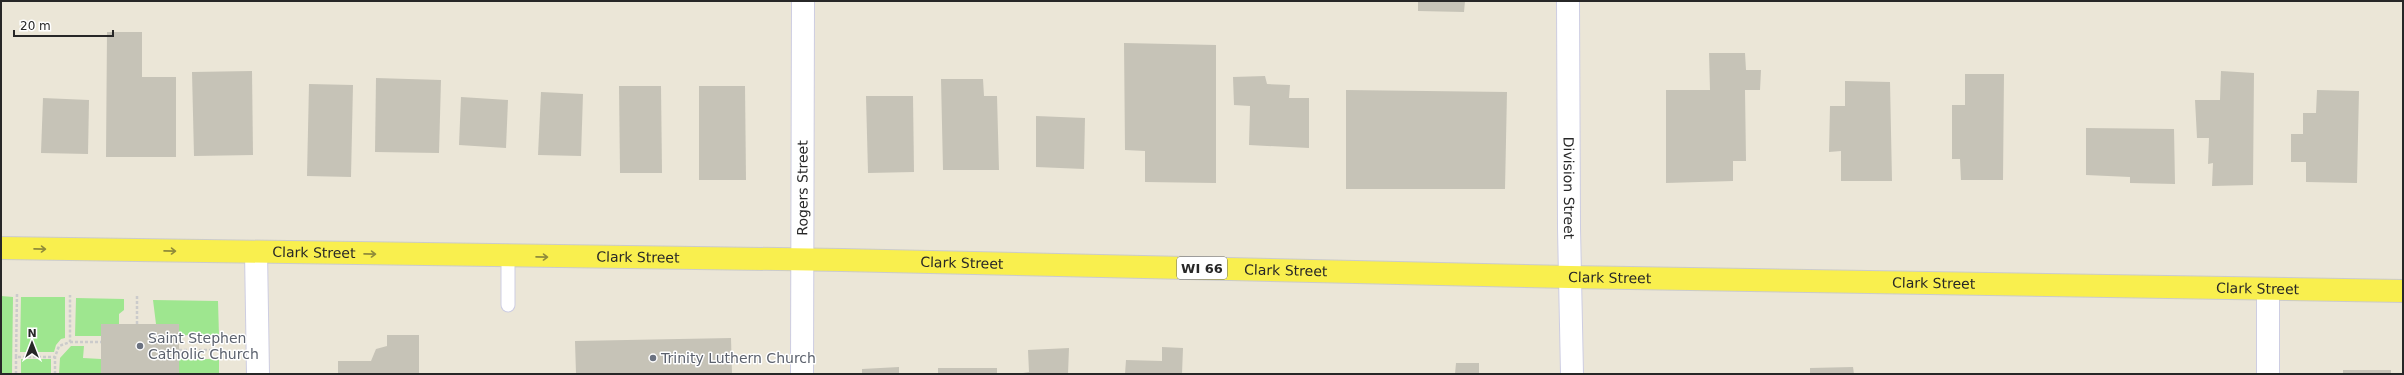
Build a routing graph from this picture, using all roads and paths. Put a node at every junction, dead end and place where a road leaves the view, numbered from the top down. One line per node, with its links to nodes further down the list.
1 (803, 1): 6 (street, Rogers Street)
2 (1568, 1): 7 (street, Division Street)
3 (1, 248): 4 (main road, Clark Street / WI 66, one-way to 4)
4 (256, 252): 5 (main road, Clark Street / WI 66, one-way to 5); 23 (street)
5 (508, 257): 6 (main road, Clark Street / WI 66, one-way to 6); 13 (lane)
6 (804, 260): 7 (main road, Clark Street / WI 66); 24 (street, Rogers Street)
7 (1570, 277): 8 (main road, Clark Street / WI 66); 25 (street, Division Street)
8 (2268, 290): 9 (main road, Clark Street / WI 66); 26 (street)
9 (2403, 291)
10 (17, 294): 19 (path)
11 (70, 295): 15 (path)
12 (137, 296): 14 (path)
13 (508, 305)
14 (137, 324)
15 (70, 342): 16 (path); 20 (path)
16 (101, 342)
17 (179, 350): 18 (path)
18 (223, 350)
19 (16, 357): 20 (path); 21 (path)
20 (55, 357): 22 (path)
21 (16, 374)
22 (55, 374)
23 (258, 374)
24 (802, 374)
25 (1572, 374)
26 (2268, 374)

